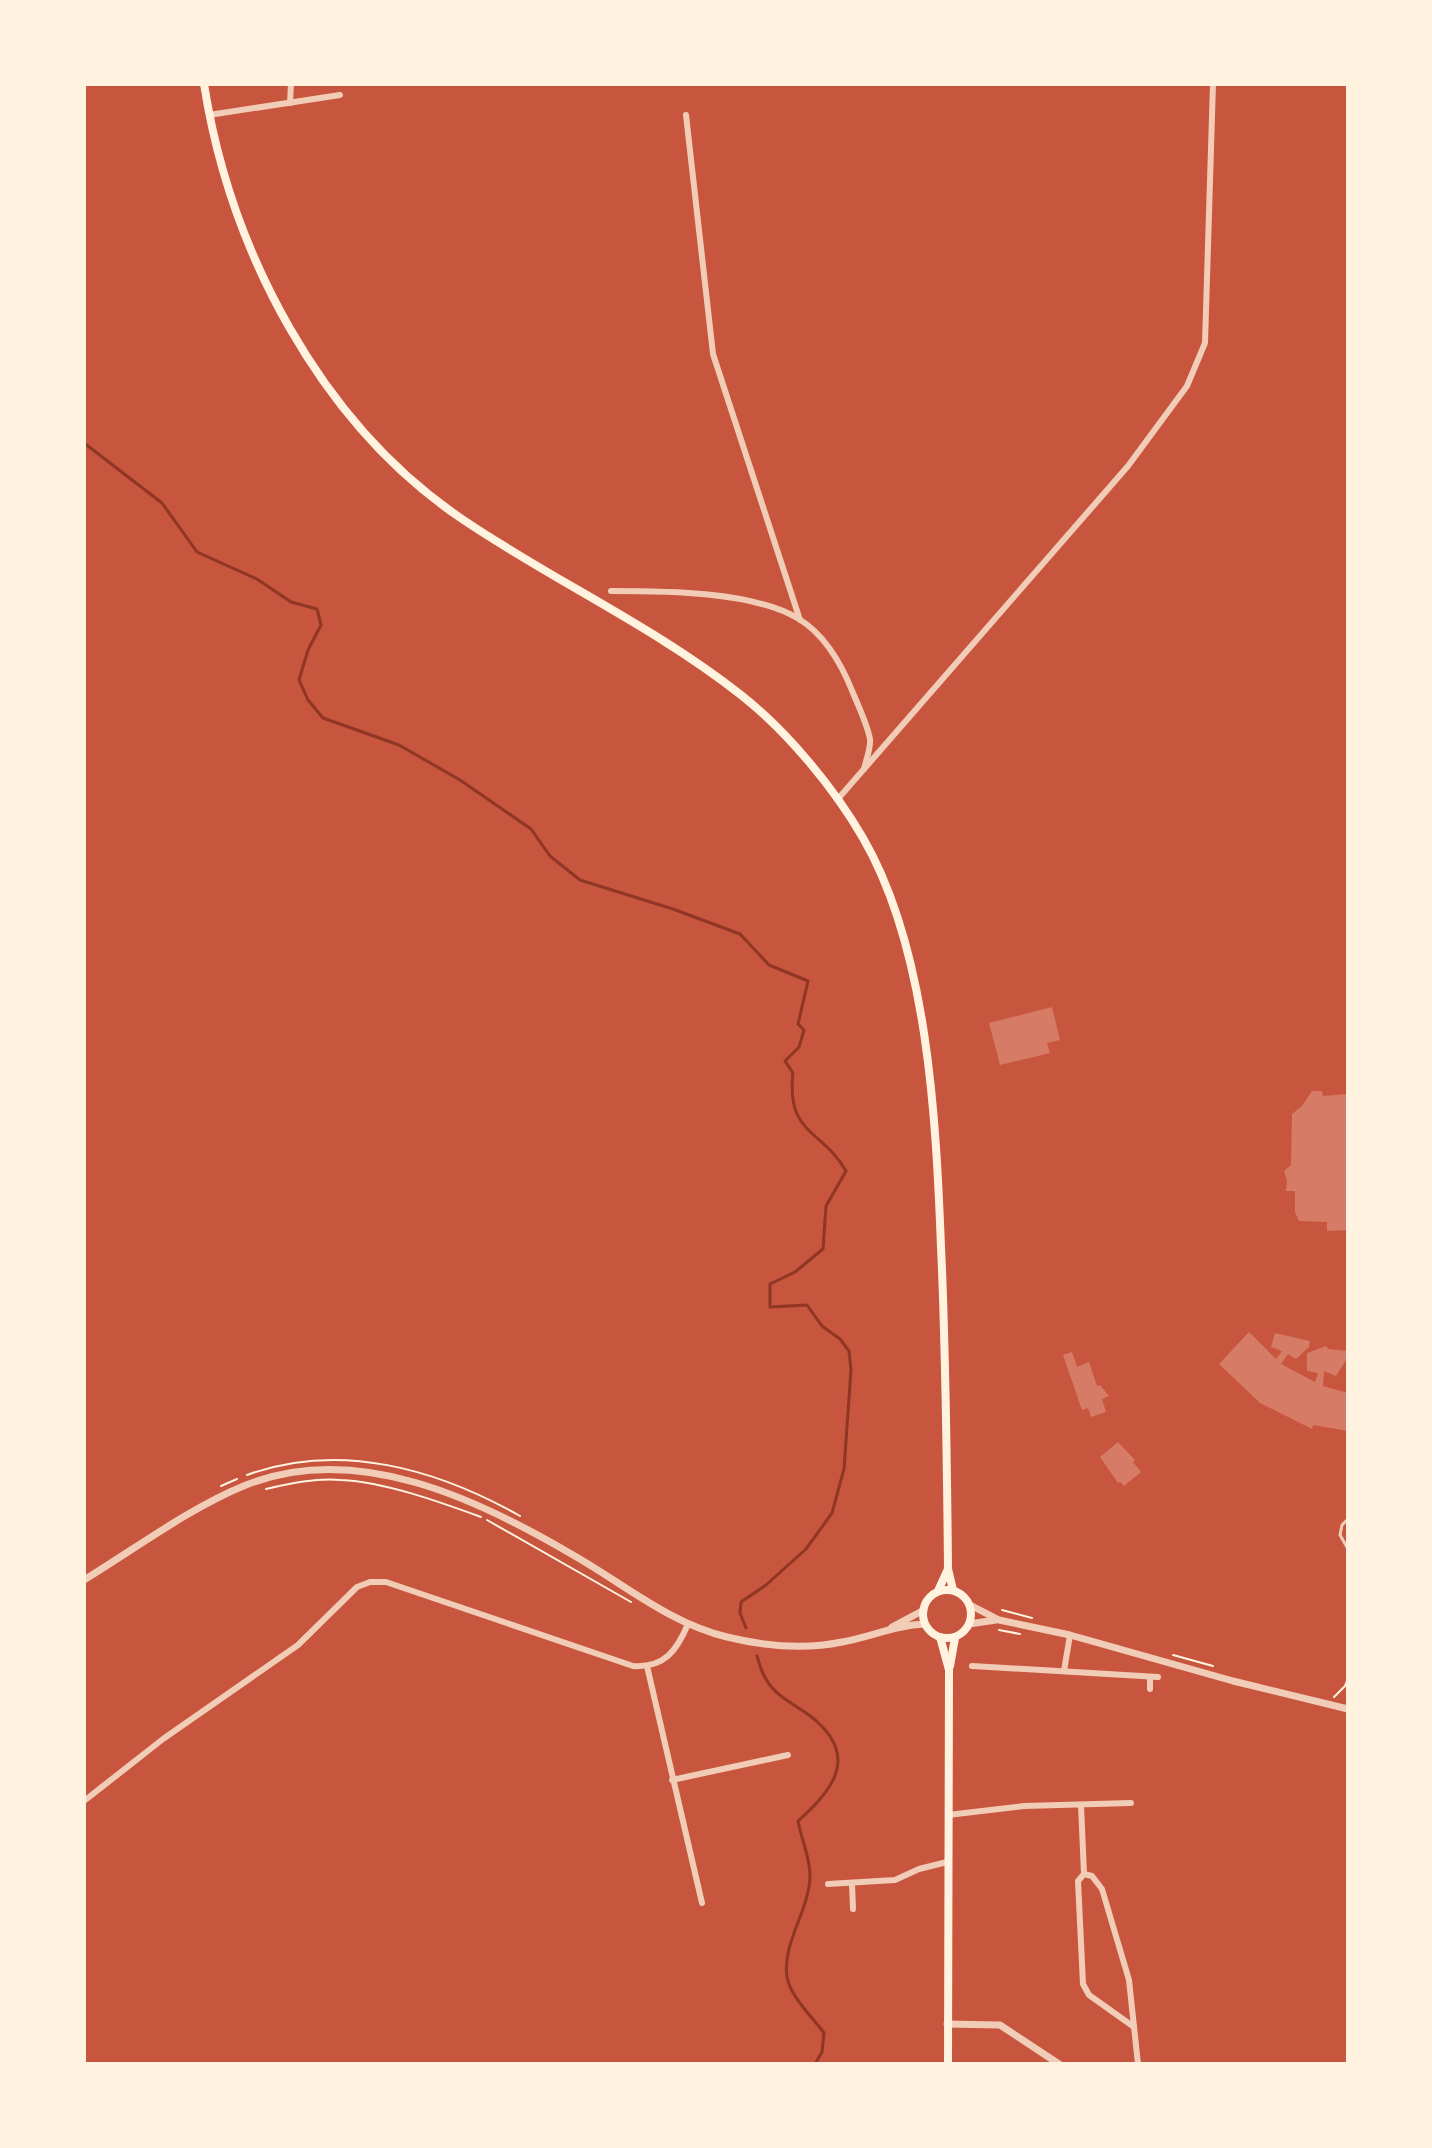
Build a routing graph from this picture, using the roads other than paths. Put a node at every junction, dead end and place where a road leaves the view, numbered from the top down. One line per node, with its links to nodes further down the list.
1 (204, 84): 6 (main road)
2 (291, 84): 5 (street)
3 (1213, 84): 10 (street)
4 (340, 95): 5 (street)
5 (290, 103): 6 (street)
6 (209, 115): 11 (main road)
7 (686, 115): 9 (street)
8 (611, 591): 9 (street)
9 (800, 620): 10 (street)
10 (863, 773): 11 (street)
11 (837, 800): 14 (main road)
12 (1348, 1519): 13 (lane)
13 (1348, 1549)
14 (948, 1569): 16 (main road); 17 (main road)
15 (84, 1580): 21 (street)
16 (953, 1590): 17 (main road); 18 (main road)
17 (938, 1591): 19 (main road)
18 (970, 1605): 20 (street); 23 (main road)
19 (924, 1610): 22 (main road); 24 (street)
20 (999, 1620): 23 (street); 25 (street)
21 (688, 1624): 24 (street); 28 (street)
22 (925, 1624): 24 (street); 26 (main road)
23 (969, 1624): 27 (main road)
24 (887, 1630)
25 (1070, 1635): 31 (street); 33 (street)
26 (940, 1637): 27 (main road); 30 (main road)
27 (955, 1638): 30 (main road)
28 (647, 1666): 35 (street); 36 (street)
29 (972, 1666): 31 (street)
30 (949, 1670): 39 (main road)
31 (1064, 1671): 32 (street)
32 (1150, 1689)
33 (1348, 1709)
34 (788, 1755): 35 (street)
35 (672, 1780): 44 (street)
36 (84, 1801)
37 (1131, 1803): 38 (street)
38 (1081, 1805): 39 (street); 41 (street)
39 (948, 1815): 40 (main road)
40 (947, 1862): 43 (street); 46 (main road)
41 (1084, 1874): 47 (street); 47 (street)
42 (828, 1884): 43 (street)
43 (852, 1884): 45 (street)
44 (702, 1903)
45 (853, 1909)
46 (947, 2024): 48 (main road); 49 (street)
47 (1134, 2027): 50 (street)
48 (948, 2064)
49 (1059, 2064)
50 (1138, 2064)

